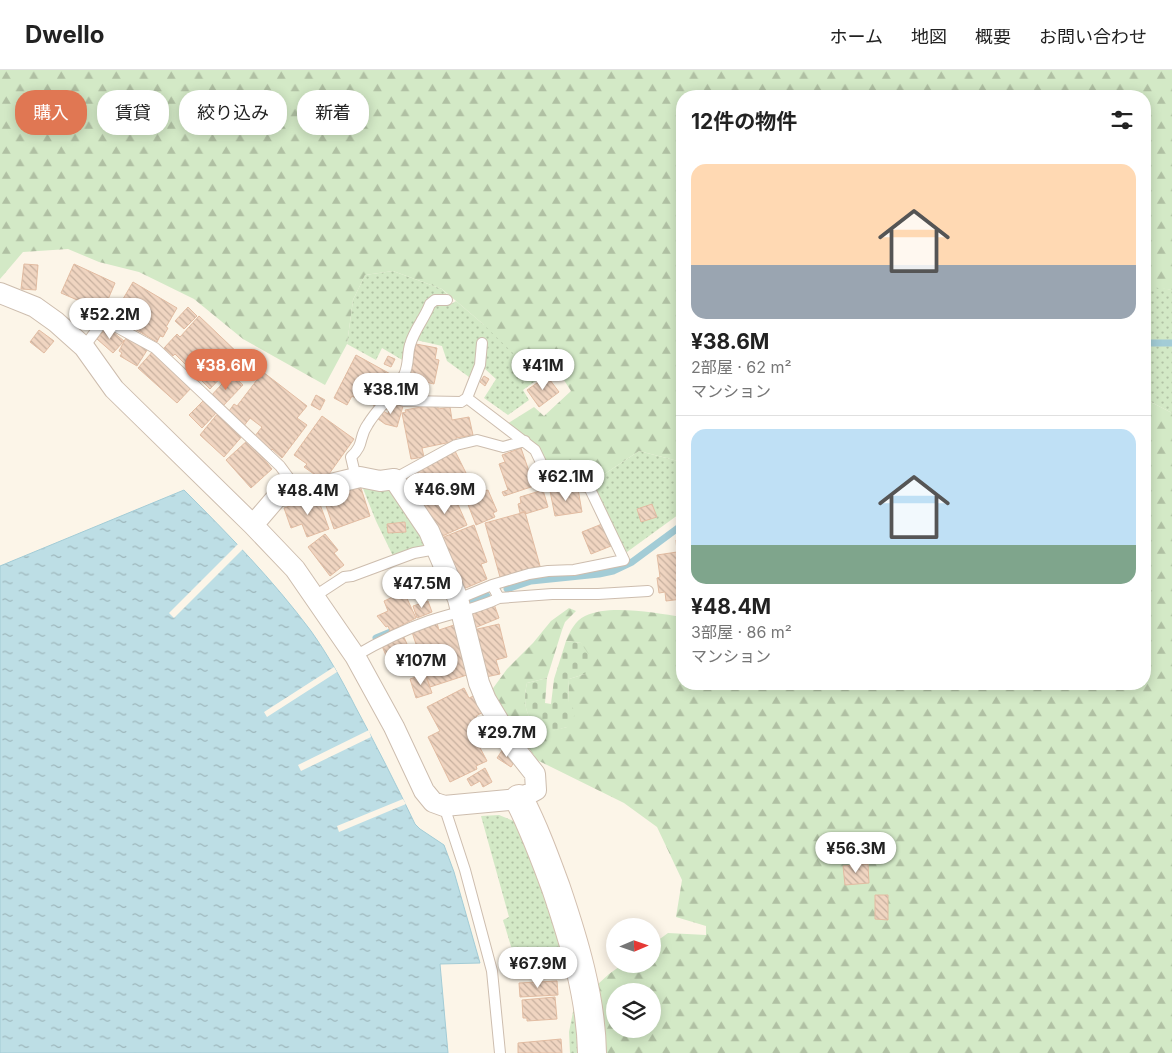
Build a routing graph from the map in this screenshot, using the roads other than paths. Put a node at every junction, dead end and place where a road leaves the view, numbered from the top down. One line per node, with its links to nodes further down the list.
1 (0, 293): 4 (street)
2 (448, 300): 5 (lane)
3 (482, 343): 6 (lane)
4 (84, 347): 10 (lane); 11 (street)
5 (391, 397): 6 (lane); 8 (lane)
6 (467, 398): 7 (lane)
7 (525, 441): 9 (lane); 13 (lane)
8 (356, 478): 9 (street); 10 (street)
9 (394, 479): 12 (street)
10 (300, 492): 11 (street)
11 (254, 526): 15 (street)
12 (436, 549): 15 (lane); 17 (street)
13 (492, 586): 16 (lane); 17 (lane)
14 (648, 591): 16 (lane)
15 (315, 596): 18 (street)
16 (499, 598): 17 (lane)
17 (459, 605): 18 (lane); 19 (street)
18 (355, 656): 20 (street)
19 (519, 799): 20 (street); 22 (street)
20 (444, 806): 21 (lane)
21 (500, 1053)
22 (592, 1053)

